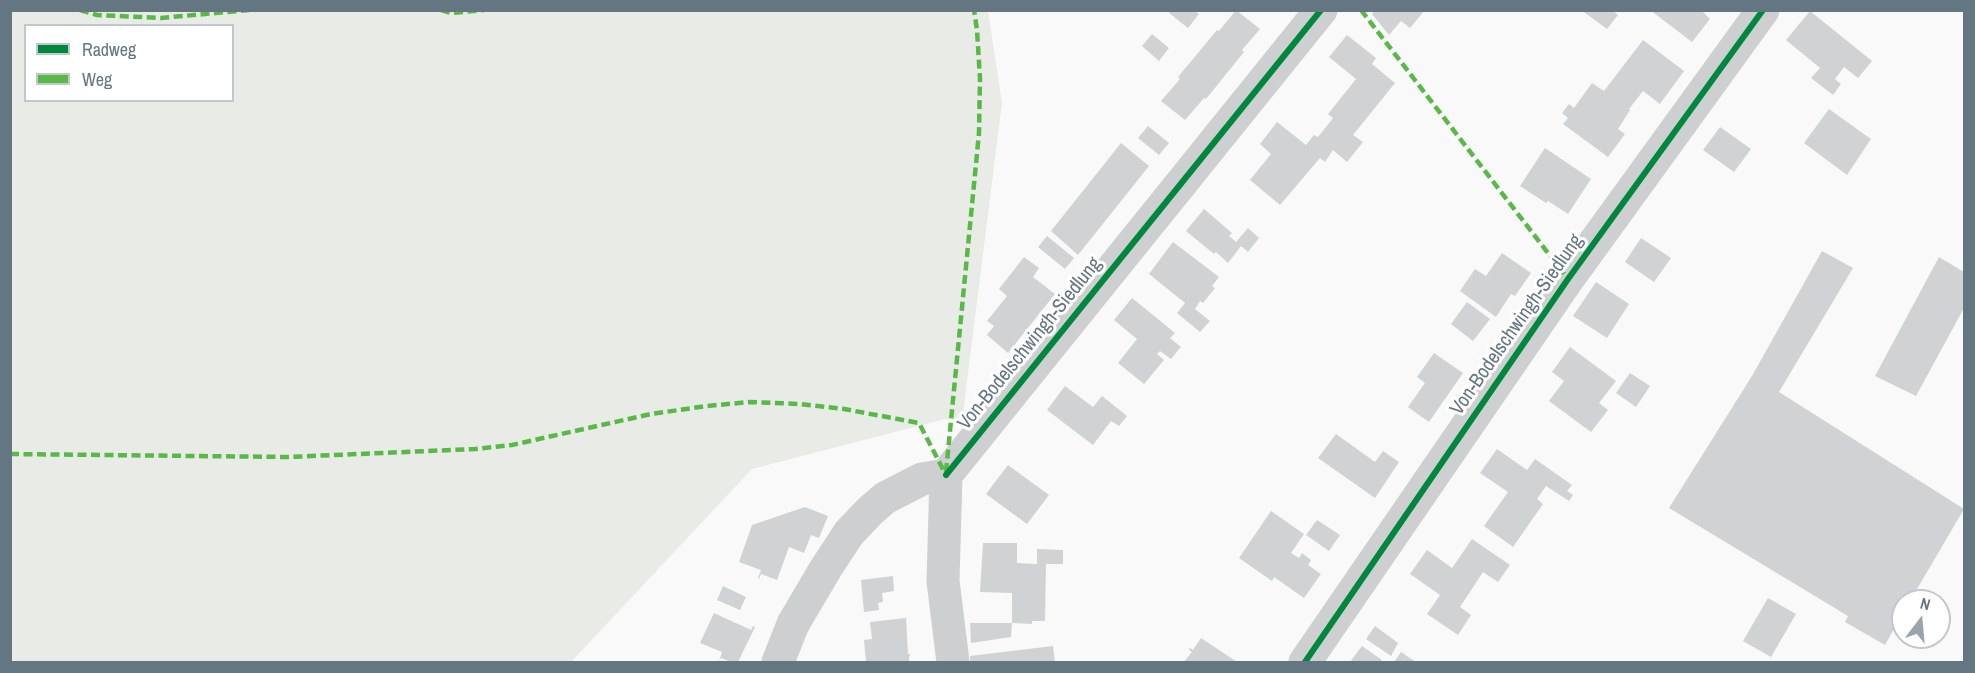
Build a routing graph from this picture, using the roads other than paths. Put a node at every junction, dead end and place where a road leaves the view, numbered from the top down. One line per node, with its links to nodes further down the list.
1 (1321, 10): 3 (street, Von-Bodelschwingh-Siedlung)
2 (1763, 10): 6 (street, Von-Bodelschwingh-Siedlung)
3 (946, 475): 4 (street); 5 (street)
4 (778, 663)
5 (953, 663)
6 (1305, 663)

